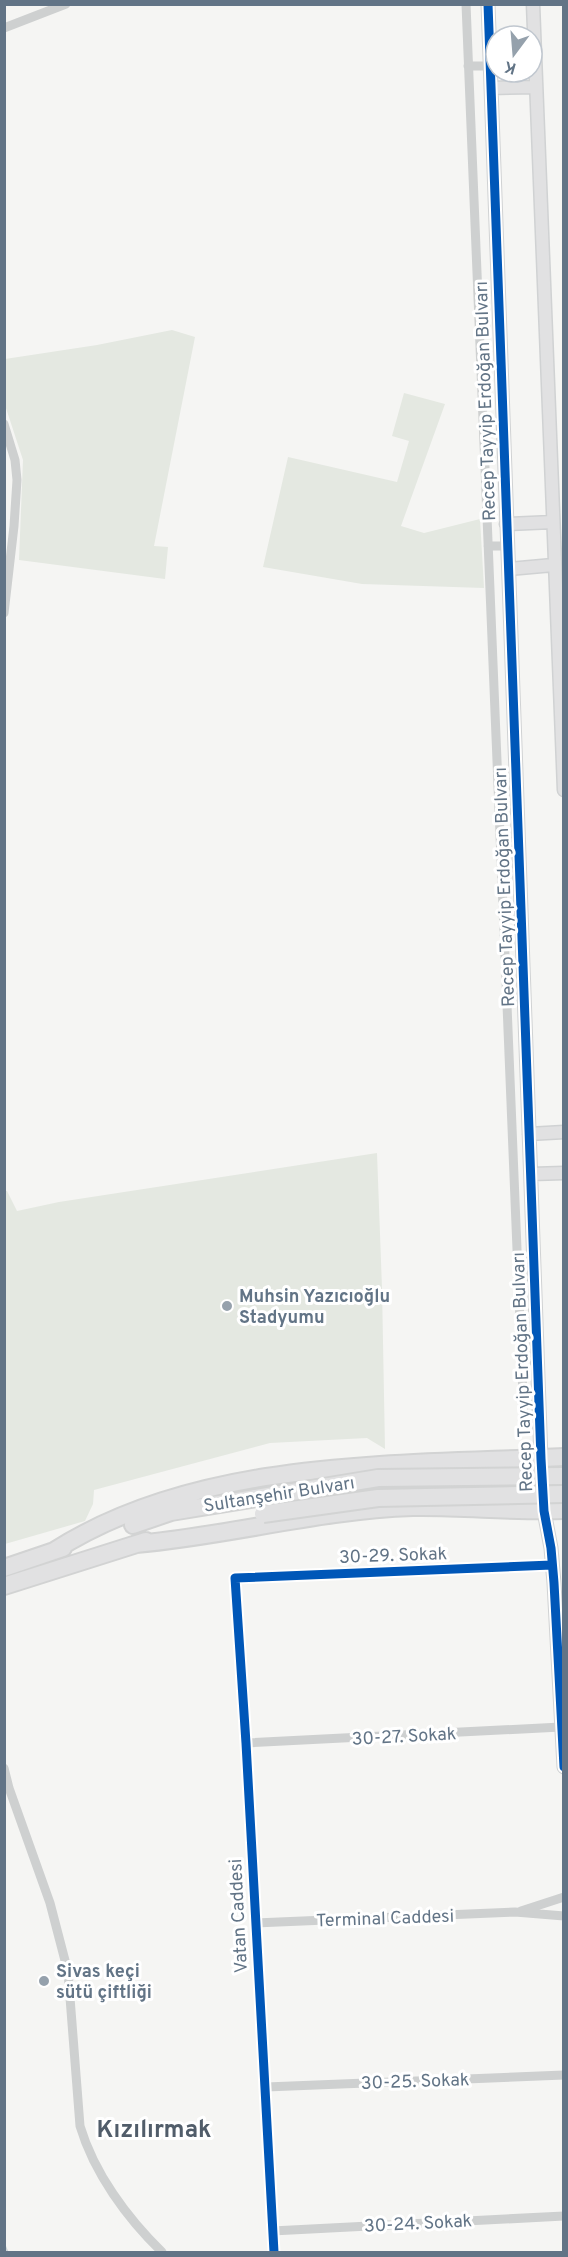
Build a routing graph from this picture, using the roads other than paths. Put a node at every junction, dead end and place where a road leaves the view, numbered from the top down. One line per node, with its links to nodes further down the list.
1 (66, 4): 7 (street)
2 (466, 4): 8 (street)
3 (488, 4): 5 (street, Recep Tayyip Erdoğan Bulvarı)
4 (533, 4): 6 (street)
5 (490, 24)
6 (533, 24)
7 (4, 28)
8 (468, 66): 9 (street); 17 (street)
9 (484, 66)
10 (491, 84): 13 (street, Recep Tayyip Erdoğan Bulvarı)
11 (536, 84): 12 (street)
12 (536, 87): 13 (street); 15 (street)
13 (491, 88): 16 (street, Recep Tayyip Erdoğan Bulvarı)
14 (4, 424): 21 (street)
15 (552, 522): 16 (street); 19 (street)
16 (506, 524): 18 (street, Recep Tayyip Erdoğan Bulvarı)
17 (488, 546): 18 (street); 25 (street)
18 (507, 546): 20 (street, Recep Tayyip Erdoğan Bulvarı)
19 (553, 565): 20 (street); 22 (street)
20 (509, 569): 24 (street, Recep Tayyip Erdoğan Bulvarı)
21 (4, 613)
22 (564, 790)
23 (564, 1132): 24 (street)
24 (529, 1134): 26 (street, Recep Tayyip Erdoğan Bulvarı)
25 (513, 1151): 26 (street); 29 (street)
26 (530, 1152): 28 (street, Recep Tayyip Erdoğan Bulvarı)
27 (564, 1173): 28 (street)
28 (531, 1174): 31 (street, Recep Tayyip Erdoğan Bulvarı)
29 (524, 1420)
30 (564, 1457): 31 (highway)
31 (541, 1459): 35 (street, Recep Tayyip Erdoğan Bulvarı); 37 (highway)
32 (564, 1476): 37 (highway, Sultanşehir Bulvarı, bridge)
33 (564, 1494): 36 (highway, Sultanşehir Bulvarı, bridge)
34 (564, 1510): 35 (highway)
35 (544, 1511): 36 (highway); 38 (street, Recep Tayyip Erdoğan Bulvarı)
36 (136, 1544): 41 (highway, Sultanşehir Bulvarı)
37 (54, 1551): 39 (highway, Sultanşehir Bulvarı)
38 (552, 1565): 40 (street, 30-29. Sokak); 42 (street, Recep Tayyip Erdoğan Bulvarı)
39 (4, 1568)
40 (235, 1578): 43 (street, Vatan Caddesi)
41 (4, 1586)
42 (561, 1727): 43 (street, 30-27. Sokak); 44 (street, Recep Tayyip Erdoğan Bulvarı)
43 (246, 1743): 49 (street, Vatan Caddesi)
44 (564, 1767)
45 (4, 1768): 54 (street)
46 (564, 1898): 47 (street, Terminal Caddesi)
47 (515, 1912): 48 (street, Terminal Caddesi); 49 (street, Terminal Caddesi)
48 (564, 1916)
49 (255, 1923): 51 (street, Vatan Caddesi)
50 (564, 2075): 51 (street, 30-25. Sokak)
51 (266, 2087): 53 (street, Vatan Caddesi)
52 (564, 2216): 53 (street, 30-24. Sokak)
53 (272, 2231): 55 (street, Vatan Caddesi)
54 (162, 2253)
55 (274, 2253)

